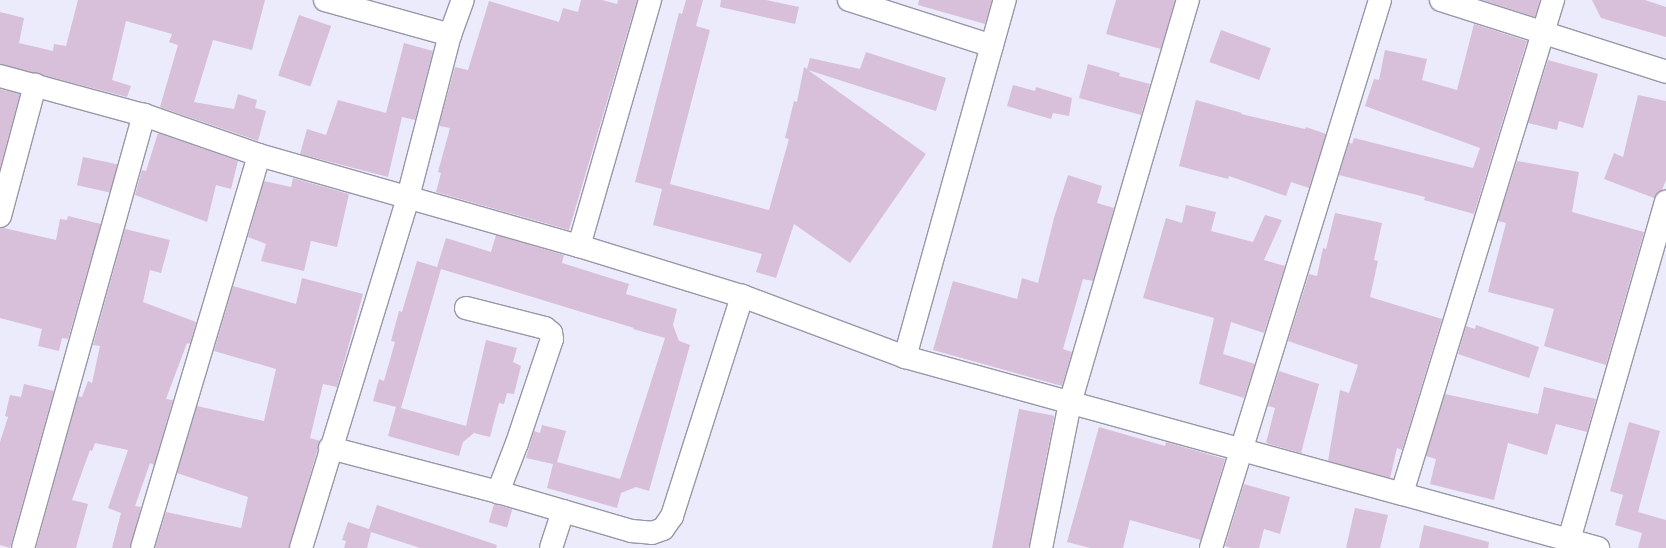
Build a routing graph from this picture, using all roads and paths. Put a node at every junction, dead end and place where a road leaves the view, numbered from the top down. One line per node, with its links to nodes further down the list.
1 (326, 0): 11 (street)
2 (463, 0): 11 (street)
3 (650, 0): 21 (street)
4 (849, 0): 12 (street)
5 (1005, 0): 12 (street)
6 (1188, 0): 25 (street)
7 (1380, 0): 27 (street)
8 (1441, 0): 10 (street)
9 (1553, 0): 10 (street)
10 (1543, 34): 13 (street); 29 (street)
11 (450, 35): 18 (street)
12 (992, 46): 24 (street)
13 (1666, 72)
14 (0, 76): 15 (street)
15 (35, 85): 16 (street); 20 (street)
16 (144, 115): 17 (street); 32 (street)
17 (259, 155): 18 (street); 33 (street)
18 (408, 197): 21 (street); 26 (street)
19 (1666, 202): 31 (street)
20 (0, 216)
21 (579, 246): 22 (street)
22 (742, 296): 24 (street); 30 (street)
23 (466, 308): 28 (street)
24 (905, 357): 25 (street)
25 (1070, 403): 27 (street); 36 (street)
26 (330, 448): 28 (street); 34 (street)
27 (1242, 450): 29 (street); 37 (street)
28 (498, 492): 30 (street)
29 (1402, 493): 31 (street)
30 (563, 511): 35 (street)
31 (1569, 540): 38 (street)
32 (23, 548)
33 (142, 548)
34 (301, 548)
35 (551, 548)
36 (1041, 548)
37 (1211, 548)
38 (1598, 548)

